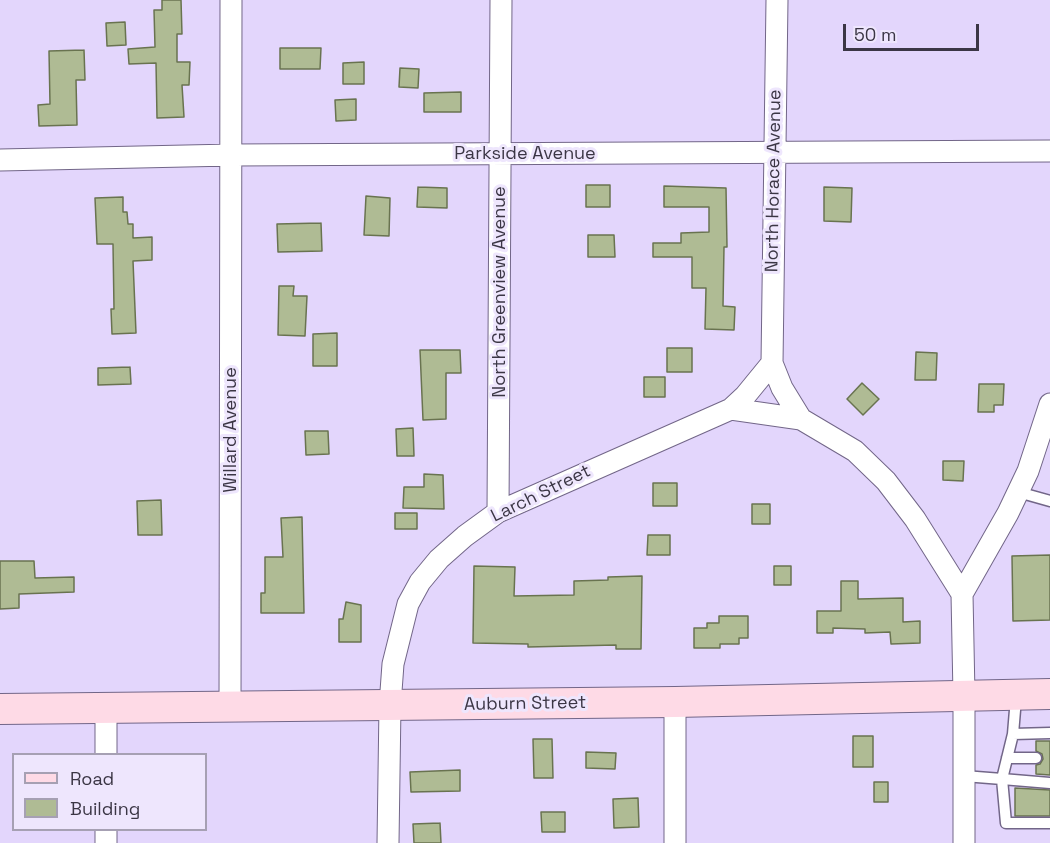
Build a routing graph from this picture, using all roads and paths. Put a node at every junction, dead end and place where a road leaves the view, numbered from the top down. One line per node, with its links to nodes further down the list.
1 (231, 0): 7 (street, Willard Avenue)
2 (501, 0): 6 (street, North Greenview Avenue)
3 (777, 0): 5 (street, North Horace Avenue)
4 (1050, 151): 5 (street, Parkside Avenue)
5 (774, 152): 6 (street, Parkside Avenue); 9 (street, North Horace Avenue)
6 (501, 154): 7 (street, Parkside Avenue); 15 (street, North Greenview Avenue)
7 (232, 155): 8 (street, Parkside Avenue); 21 (street, Willard Avenue)
8 (0, 160)
9 (772, 363): 11 (street, Larch Street); 12 (street)
10 (1050, 404): 13 (street)
11 (731, 409): 12 (street); 15 (street, Larch Street)
12 (801, 418): 16 (street)
13 (1018, 492): 14 (lane); 16 (street)
14 (1050, 501)
15 (498, 512): 22 (street, Larch Street)
16 (962, 594): 19 (street)
17 (1017, 694): 18 (main road, Auburn Street); 19 (main road, Auburn Street); 26 (lane)
18 (1050, 694)
19 (964, 695): 20 (main road, Auburn Street); 30 (street)
20 (675, 702): 22 (main road, Auburn Street); 35 (street)
21 (230, 705): 22 (main road, Auburn Street); 24 (main road, Auburn Street)
22 (390, 705): 34 (street)
23 (0, 709): 24 (main road, Auburn Street)
24 (106, 709): 27 (street)
25 (1050, 733): 26 (lane)
26 (1013, 734): 28 (lane)
27 (106, 753)
28 (1007, 758): 29 (lane); 31 (lane)
29 (1036, 758)
30 (964, 776): 31 (lane); 36 (street)
31 (1002, 779): 32 (lane); 33 (lane)
32 (1050, 783)
33 (1050, 823)
34 (388, 843)
35 (675, 843)
36 (964, 843)

